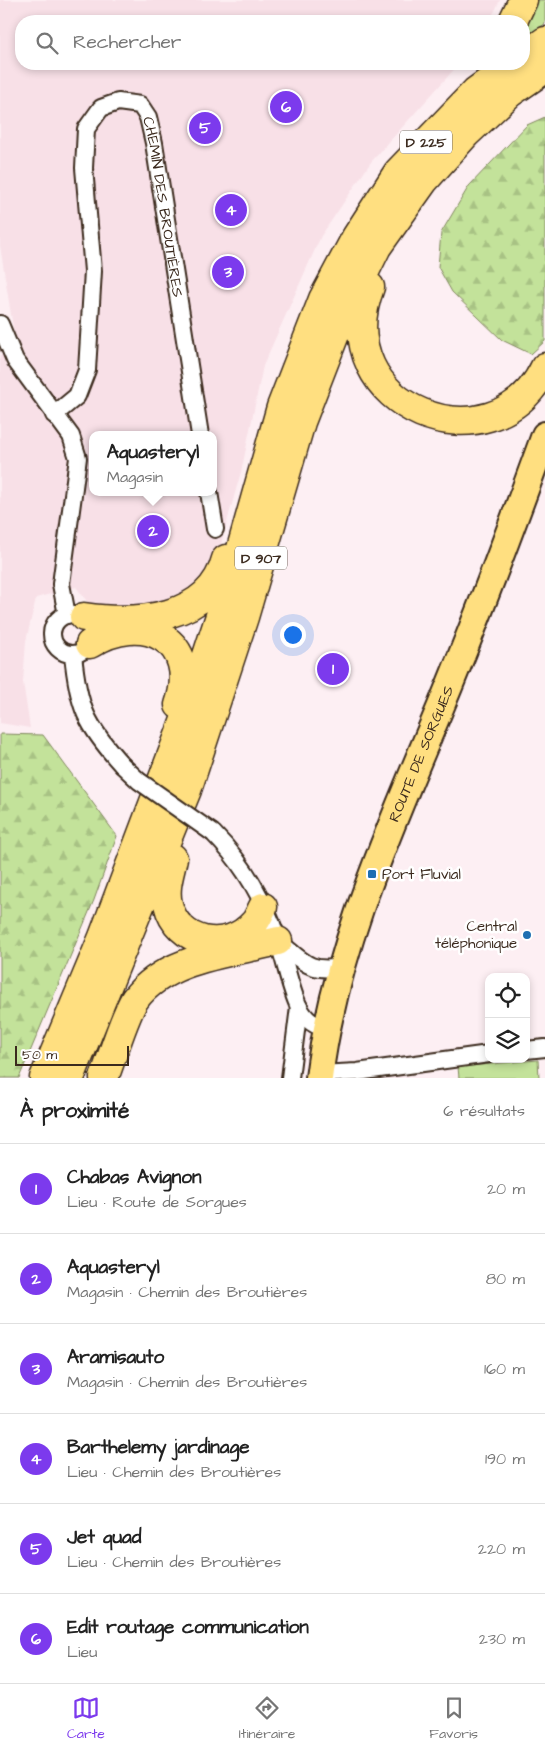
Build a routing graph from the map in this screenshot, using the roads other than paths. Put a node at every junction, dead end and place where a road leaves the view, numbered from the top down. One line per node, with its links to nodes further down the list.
1 (523, 0): 2 (highway)
2 (516, 15)
3 (545, 41): 4 (highway)
4 (530, 52)
5 (478, 70): 7 (highway, D 907)
6 (527, 77): 7 (highway, D 225); 9 (highway); 18 (highway, D 907)
7 (356, 237): 10 (highway, D 907)
8 (0, 324): 11 (street)
9 (545, 367)
10 (281, 407): 16 (highway); 20 (highway, D 907)
11 (54, 415): 12 (street, CHEMIN DES BROUTIÈRES); 16 (street)
12 (199, 431)
13 (543, 447): 23 (main road, ROUTE DE SORGUES)
14 (210, 496): 15 (street)
15 (215, 529)
16 (75, 616): 17 (street); 17 (street)
17 (81, 649): 19 (street, bridge); 20 (highway)
18 (187, 790): 19 (highway); 32 (highway, D 907)
19 (264, 906): 21 (street)
20 (103, 936): 31 (highway, D 907)
21 (278, 941): 22 (street); 24 (street); 33 (highway)
22 (310, 967): 23 (street); 24 (street)
23 (342, 967): 25 (main road, ROUTE DE SORGUES)
24 (297, 999): 25 (street); 34 (street)
25 (328, 1028): 30 (main road, ROUTE DE SORGUES)
26 (545, 1048): 27 (street)
27 (530, 1050)
28 (485, 1055): 29 (street)
29 (357, 1075): 30 (street)
30 (319, 1076)
31 (44, 1078)
32 (70, 1078)
33 (104, 1078)
34 (290, 1078)

